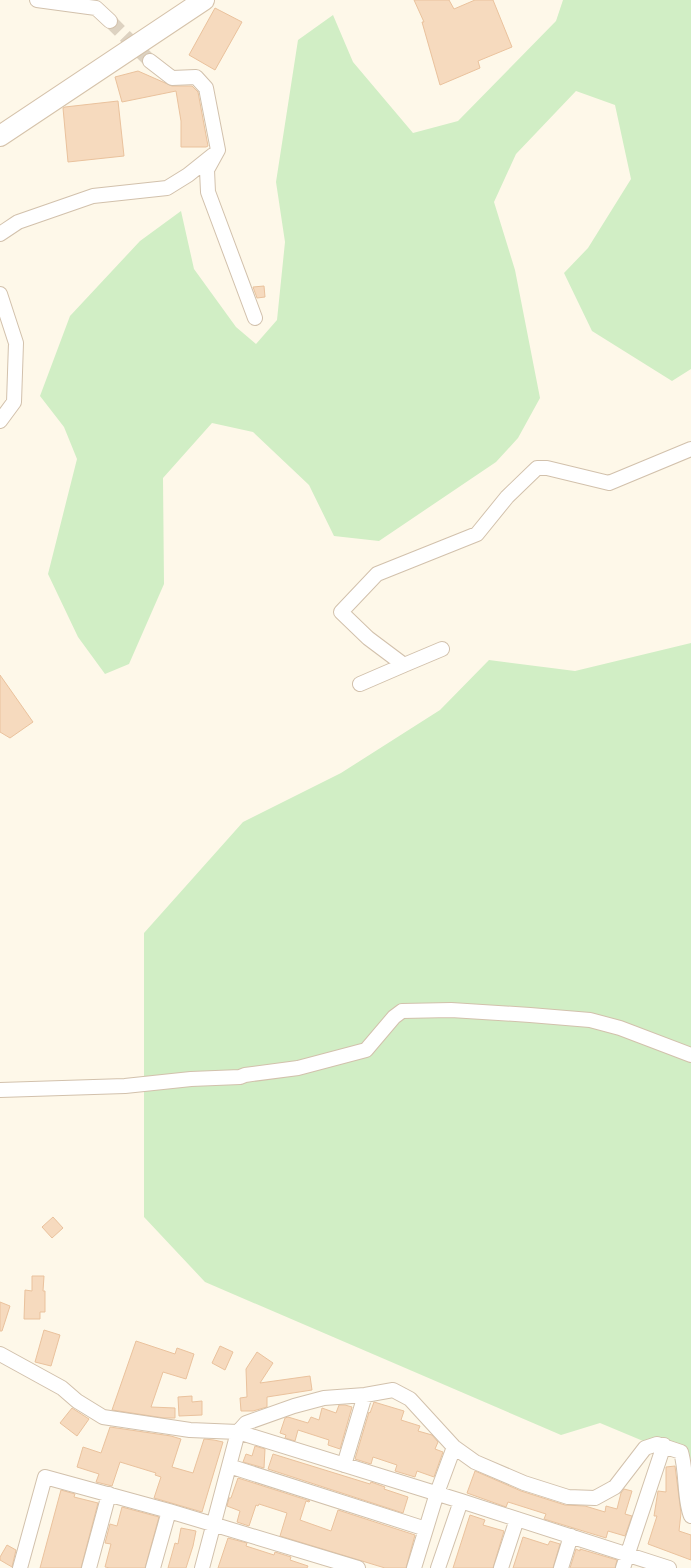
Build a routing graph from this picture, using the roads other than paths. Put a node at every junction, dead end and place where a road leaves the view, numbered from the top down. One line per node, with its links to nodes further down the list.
1 (37, 0): 3 (street)
2 (204, 0): 5 (street)
3 (110, 21)
4 (150, 60): 6 (street)
5 (0, 136)
6 (218, 150): 7 (street); 9 (street)
7 (0, 234)
8 (0, 294): 10 (street)
9 (255, 318)
10 (0, 421)
11 (691, 449): 13 (street)
12 (442, 649): 13 (street)
13 (404, 665): 14 (street)
14 (360, 684)
15 (691, 1055): 16 (street)
16 (0, 1090)
17 (0, 1354): 19 (street)
18 (365, 1396): 19 (street); 21 (street); 22 (street)
19 (238, 1432): 22 (street); 23 (street)
20 (664, 1445): 21 (street); 28 (street); 33 (street)
21 (454, 1447): 25 (street)
22 (344, 1465): 25 (street)
23 (229, 1466): 30 (street); 31 (street)
24 (109, 1494): 27 (street); 34 (street); 35 (street)
25 (437, 1494): 26 (street); 31 (street)
26 (461, 1501): 29 (street); 40 (street)
27 (169, 1511): 30 (street); 36 (street)
28 (691, 1516)
29 (517, 1519): 32 (street); 41 (street)
30 (213, 1524): 37 (street); 38 (street)
31 (426, 1530): 39 (street)
32 (571, 1536): 33 (street); 42 (street)
33 (627, 1554): 43 (street); 44 (street)
34 (20, 1568)
35 (89, 1568)
36 (154, 1568)
37 (202, 1568)
38 (358, 1568)
39 (414, 1568)
40 (438, 1568)
41 (501, 1568)
42 (561, 1568)
43 (623, 1568)
44 (668, 1568)

